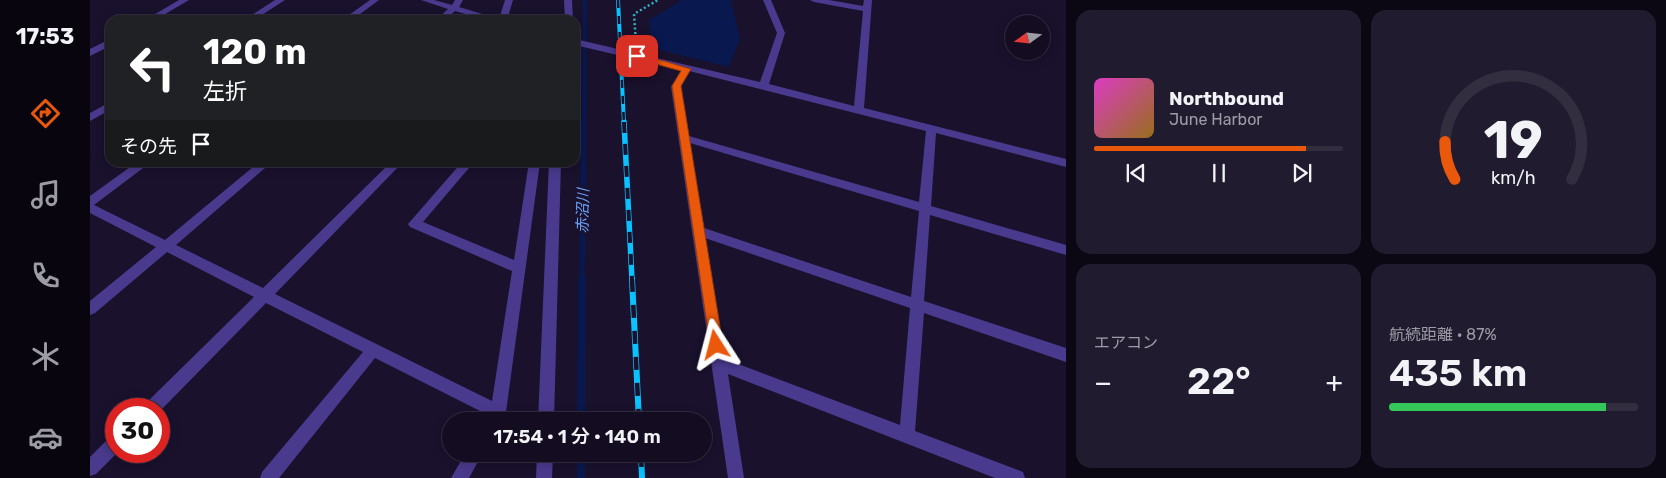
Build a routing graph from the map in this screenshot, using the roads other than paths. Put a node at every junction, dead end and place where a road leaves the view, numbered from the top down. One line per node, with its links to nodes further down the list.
1 (185, 0): 11 (street)
2 (281, 0): 12 (street)
3 (375, 0): 13 (street)
4 (425, 0): 9 (street)
5 (509, 0): 16 (street)
6 (568, 0): 17 (street)
7 (767, 0): 22 (street)
8 (814, 0): 10 (street)
9 (456, 4): 14 (street); 15 (street)
10 (868, 4): 24 (street)
11 (158, 15)
12 (256, 15)
13 (353, 15)
14 (445, 15)
15 (483, 15)
16 (504, 15)
17 (569, 15)
18 (580, 43): 21 (street)
19 (105, 45): 20 (street)
20 (90, 53)
21 (686, 69): 22 (street); 27 (street)
22 (764, 86): 24 (street)
23 (105, 109): 25 (street)
24 (859, 111): 26 (street)
25 (90, 118)
26 (931, 130): 28 (street); 37 (street)
27 (684, 138): 37 (street); 38 (street)
28 (1066, 163)
29 (139, 167): 35 (street)
30 (261, 167): 39 (street)
31 (393, 167): 42 (street)
32 (465, 167): 41 (street)
33 (534, 167): 41 (street)
34 (555, 167): 51 (street)
35 (90, 202)
36 (90, 208): 39 (street)
37 (925, 209): 40 (street); 43 (street)
38 (698, 231): 43 (street); 47 (street)
39 (166, 246): 42 (street); 44 (street)
40 (1066, 250)
41 (520, 268): 50 (street)
42 (266, 296): 45 (street); 48 (street)
43 (917, 305): 46 (street); 52 (street)
44 (90, 309)
45 (373, 350): 49 (street); 57 (street)
46 (1066, 355)
47 (719, 364): 52 (street); 60 (street)
48 (162, 398)
49 (487, 412)
50 (497, 412)
51 (546, 412)
52 (907, 436): 61 (street)
53 (105, 454): 56 (street)
54 (469, 462): 58 (street)
55 (545, 462): 59 (street)
56 (90, 468)
57 (268, 478)
58 (459, 478)
59 (544, 478)
60 (736, 478)
61 (1017, 478)

